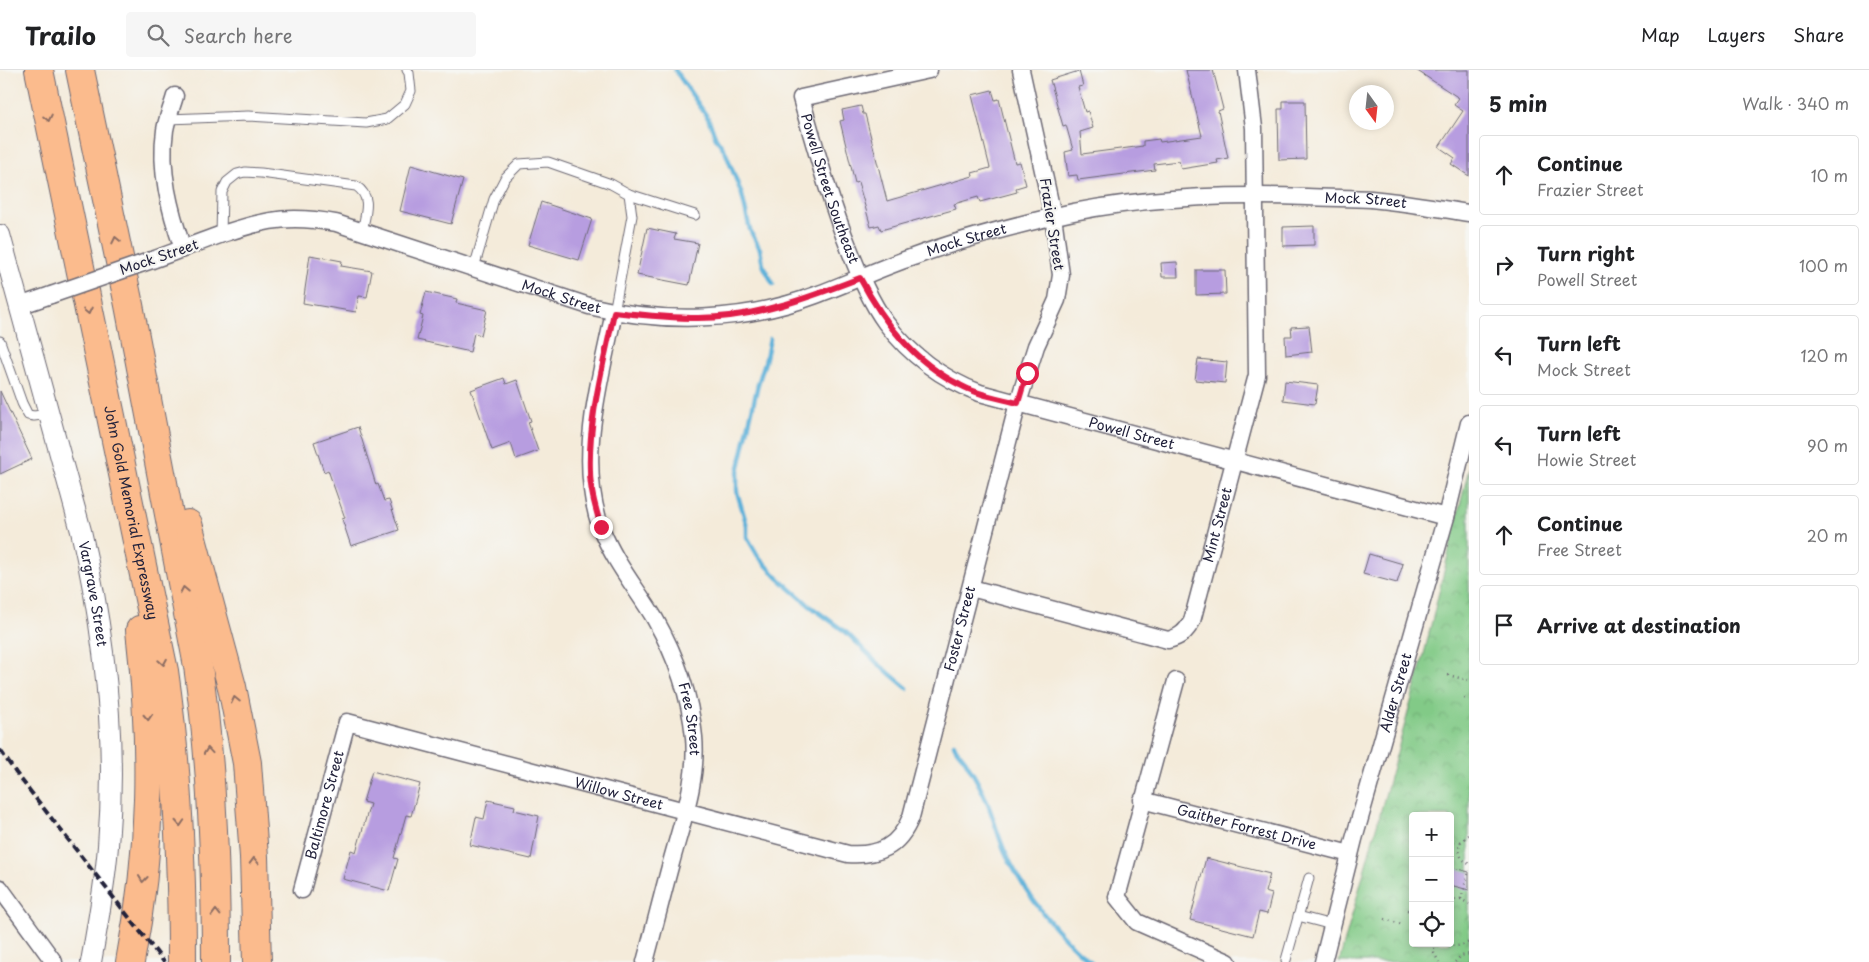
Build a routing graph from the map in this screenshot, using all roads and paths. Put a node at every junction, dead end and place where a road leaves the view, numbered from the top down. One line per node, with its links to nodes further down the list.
1 (38, 70): 29 (highway, John Gold Memorial Expressway, one-way to 29)
2 (80, 70): 21 (highway, one-way to 2)
3 (407, 70): 8 (lane)
4 (929, 70): 20 (street, Powell Street Southeast)
5 (1021, 70): 13 (street, Frazier Street)
6 (1246, 70): 10 (street, Mint Street)
7 (175, 96): 8 (street)
8 (168, 118): 17 (street)
9 (629, 194): 12 (lane); 19 (lane); 23 (lane)
10 (1253, 195): 11 (street, Mock Street); 13 (street, Mock Street); 28 (street, Mint Street)
11 (1469, 213)
12 (695, 214)
13 (1053, 216): 20 (street, Mock Street); 25 (street, Frazier Street)
14 (362, 232): 16 (street, Mock Street); 16 (lane); 19 (street, Mock Street)
15 (0, 235): 18 (street, Vargrave Street)
16 (221, 236): 17 (street, Mock Street)
17 (183, 249): 22 (street, Mock Street, bridge)
18 (4, 266): 22 (street, Vargrave Street)
19 (474, 268): 23 (street, Mock Street)
20 (860, 278): 23 (street, Mock Street); 25 (street, Powell Street)
21 (129, 305): 66 (highway, one-way to 21); 67 (highway, one-way to 21)
22 (19, 306): 26 (street, Vargrave Street)
23 (614, 312): 39 (street, Free Street)
24 (0, 341): 26 (lane)
25 (1018, 403): 28 (street, Powell Street); 31 (street, Foster Street)
26 (41, 415): 63 (street, Vargrave Street)
27 (1469, 423): 30 (street, Alder Street)
28 (1235, 460): 30 (street, Powell Street); 31 (street, Mint Street)
29 (122, 477): 64 (highway, one-way to 64); 65 (highway, John Gold Memorial Expressway, one-way to 65)
30 (1446, 517): 44 (street, Alder Street)
31 (971, 588): 43 (street, Foster Street)
32 (1448, 675): 33 (path)
33 (1468, 680)
34 (1176, 681): 38 (street)
35 (1464, 698): 36 (path)
36 (1469, 699)
37 (347, 722): 39 (street, Willow Street); 49 (street, Baltimore Street)
38 (1142, 800): 44 (street, Gaither Forrest Drive); 69 (street)
39 (686, 812): 43 (street, Willow Street); 68 (street, Free Street)
40 (1469, 835): 42 (path)
41 (1454, 841): 42 (path)
42 (1461, 842): 45 (path)
43 (890, 845)
44 (1350, 854): 55 (street, Alder Street)
45 (1469, 864)
46 (1469, 870): 50 (path)
47 (1309, 878): 53 (lane)
48 (0, 888): 62 (street)
49 (302, 890)
50 (1461, 899): 51 (path); 52 (path)
51 (1454, 900)
52 (1469, 904)
53 (1298, 916): 55 (lane); 61 (lane)
54 (1385, 919): 56 (path)
55 (1332, 924): 70 (street, Alder Street)
56 (1404, 924)
57 (1469, 942): 58 (path)
58 (1454, 946)
59 (1435, 947): 71 (path)
60 (1469, 954): 72 (path)
61 (1286, 960)
62 (54, 962)
63 (91, 962)
64 (130, 962)
65 (182, 962)
66 (216, 962)
67 (256, 962)
68 (646, 962)
69 (1228, 962)
70 (1323, 962)
71 (1439, 962)
72 (1454, 962)

